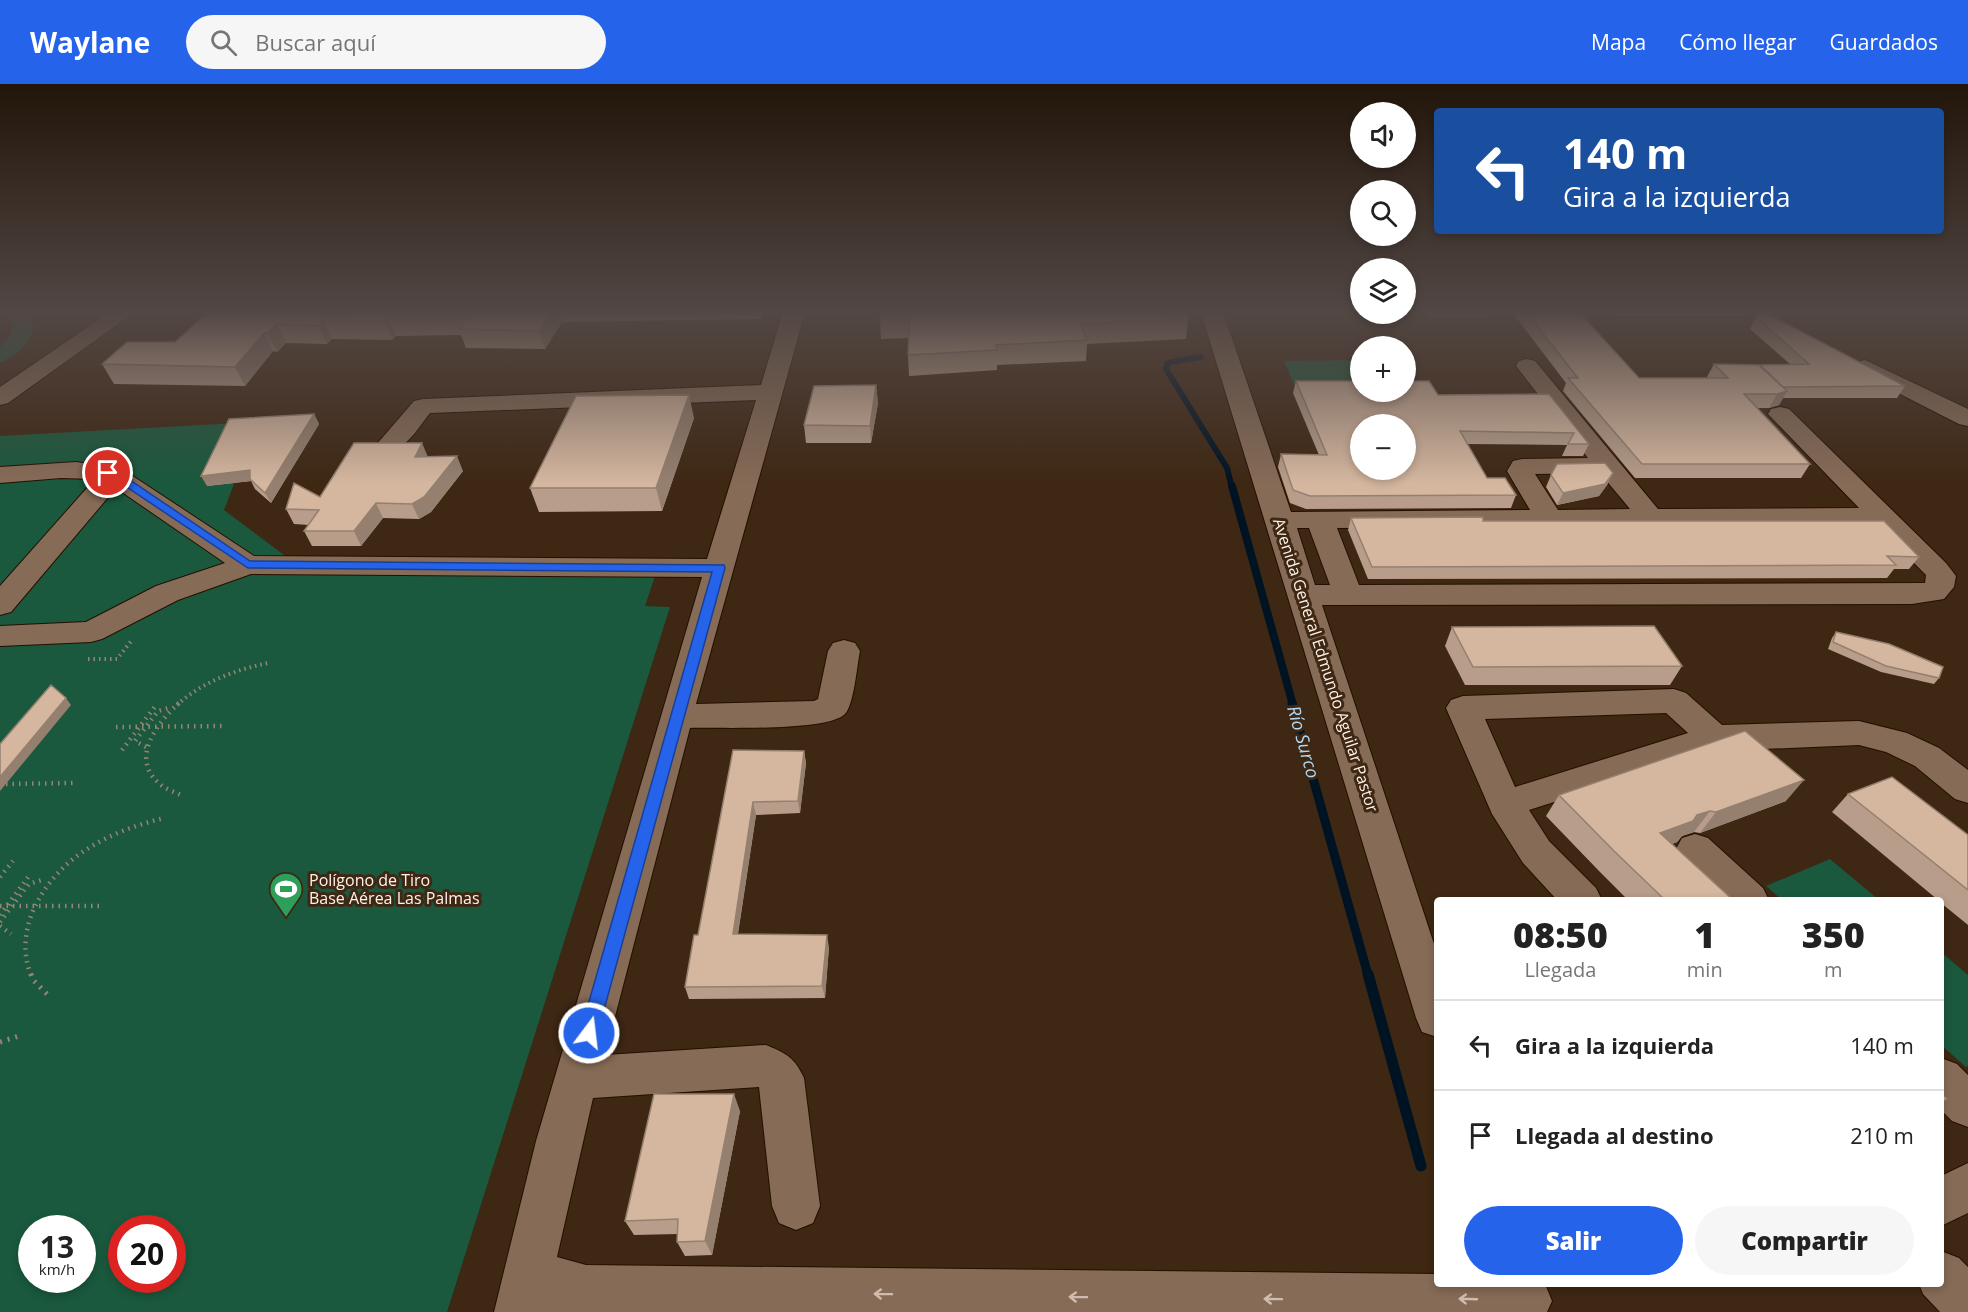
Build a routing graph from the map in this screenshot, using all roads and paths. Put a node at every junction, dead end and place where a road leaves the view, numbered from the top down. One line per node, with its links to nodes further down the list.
1 (42, 369): 7 (street)
2 (778, 369): 6 (street)
3 (1231, 369): 18 (street, Avenida General Edmundo Aguilar Pastor)
4 (1530, 369): 11 (street)
5 (1871, 369): 9 (street)
6 (771, 392): 10 (street); 20 (street)
7 (0, 398)
8 (1780, 414): 14 (street)
9 (1968, 419)
10 (390, 444)
11 (1608, 465): 15 (street); 16 (street)
12 (0, 475): 13 (street)
13 (113, 475): 19 (street); 23 (street)
14 (1883, 516): 15 (street); 22 (street)
15 (1650, 517): 16 (street)
16 (1549, 518): 17 (street)
17 (1320, 519): 18 (street); 22 (street)
18 (1280, 520): 21 (street, Avenida General Edmundo Aguilar Pastor)
19 (248, 565): 20 (street); 25 (street)
20 (719, 568): 33 (street)
21 (1304, 595): 22 (street); 69 (street, Avenida General Edmundo Aguilar Pastor)
22 (1348, 595)
23 (0, 605)
24 (139, 632): 27 (path)
25 (0, 636)
26 (844, 651): 33 (street)
27 (117, 658): 28 (path); 29 (path)
28 (82, 659)
29 (113, 663)
30 (268, 663): 32 (path)
31 (156, 704): 37 (path)
32 (175, 706): 34 (path); 38 (path)
33 (676, 716): 72 (street)
34 (146, 726): 37 (path); 38 (path); 40 (path)
35 (224, 726): 38 (path)
36 (116, 727): 37 (path)
37 (140, 727): 41 (path)
38 (156, 727): 40 (path)
39 (1714, 738): 44 (street); 46 (street); 46 (street)
40 (146, 747): 45 (path)
41 (122, 750)
42 (73, 783): 43 (path)
43 (6, 784)
44 (1968, 789)
45 (181, 795)
46 (1504, 804): 54 (street)
47 (164, 818): 52 (path)
48 (1695, 849): 55 (street)
49 (13, 861): 51 (path)
50 (29, 876): 58 (path)
51 (0, 877)
52 (48, 878): 53 (path); 58 (path)
53 (36, 891)
54 (1579, 897)
55 (1746, 897)
56 (29, 900): 59 (path)
57 (0, 906): 58 (path)
58 (10, 906): 59 (path); 62 (path); 63 (path)
59 (25, 906): 60 (path); 61 (path)
60 (99, 906)
61 (21, 911)
62 (0, 915)
63 (0, 924): 65 (path)
64 (15, 925): 65 (path)
65 (11, 934): 66 (path)
66 (10, 942)
67 (31, 987): 68 (path)
68 (47, 994)
69 (1434, 1007)
70 (19, 1036): 71 (path)
71 (0, 1041)
72 (577, 1078): 77 (street); 80 (street)
73 (1944, 1083): 74 (street)
74 (1968, 1105)
75 (1968, 1187): 76 (street)
76 (1944, 1201)
77 (796, 1206)
78 (1944, 1279): 81 (street)
79 (1526, 1299): 83 (street, one-way to 83)
80 (530, 1300): 82 (street, one-way to 80)
81 (1968, 1304)
82 (1148, 1305): 83 (street, one-way to 82)
83 (1385, 1306)

